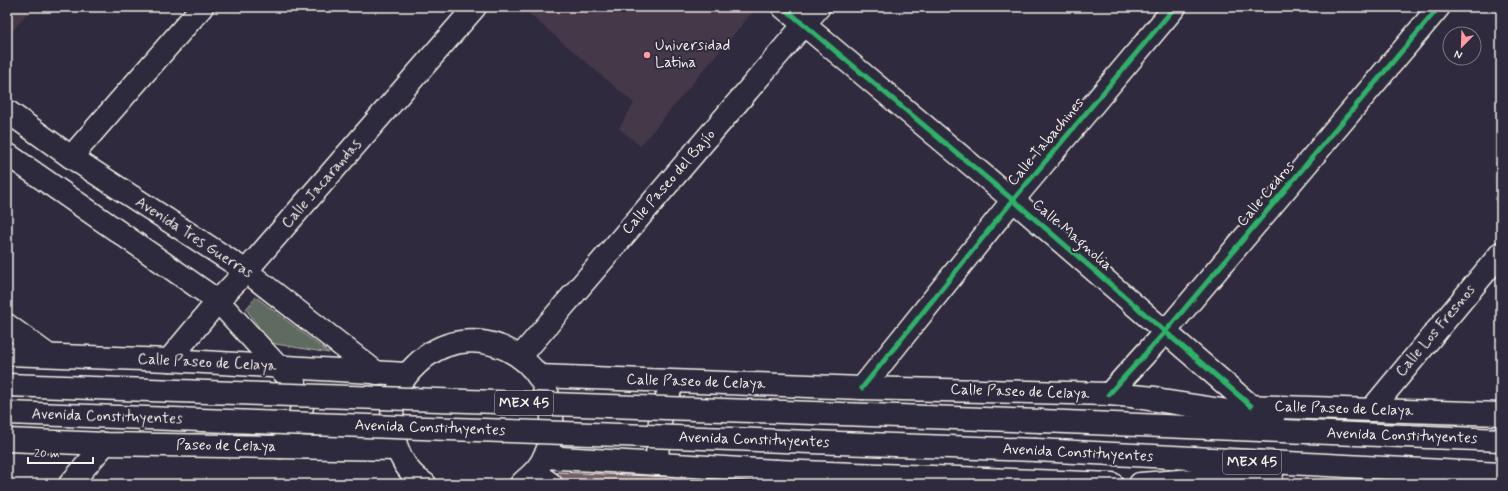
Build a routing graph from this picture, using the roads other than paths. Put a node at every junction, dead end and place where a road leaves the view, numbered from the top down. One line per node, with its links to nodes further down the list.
1 (202, 7): 10 (main road)
2 (475, 7): 13 (main road, Calle Jacarandas)
3 (783, 7): 7 (main road, Calle Magnolia)
4 (819, 7): 7 (main road, Calle Paseo del Bajío)
5 (1175, 7): 11 (main road, Calle Tabachines)
6 (1438, 7): 16 (main road, Calle Cedros)
7 (804, 25): 11 (main road, Calle Magnolia); 19 (main road, Calle Paseo del Bajío)
8 (7, 111): 10 (main road, Avenida Tres Guerras)
9 (7, 154): 14 (main road)
10 (71, 157): 13 (main road, Avenida Tres Guerras)
11 (1012, 200): 16 (main road, Calle Magnolia); 27 (main road, Calle Tabachines)
12 (1501, 253): 31 (main road, Calle Los Fresnos)
13 (246, 271): 14 (main road, Calle Jacarandas); 22 (main road, Avenida Tres Guerras)
14 (218, 301): 20 (main road, Calle Jacarandas); 21 (main road)
15 (7, 325): 18 (main road)
16 (1165, 332): 28 (main road, Calle Cedros); 30 (main road, Calle Magnolia)
17 (7, 354): 18 (main road, Calle Paseo de Celaya)
18 (48, 355): 20 (main road, Calle Paseo de Celaya)
19 (520, 356): 23 (main road); 24 (main road)
20 (169, 360): 21 (main road, Calle Paseo de Celaya)
21 (279, 368): 22 (main road, Calle Paseo de Celaya); 38 (main road)
22 (376, 373): 23 (main road, Calle Paseo de Celaya)
23 (406, 374): 39 (main road)
24 (539, 376): 25 (main road, Calle Paseo de Celaya); 42 (main road)
25 (676, 381): 27 (main road, Calle Paseo de Celaya); 40 (main road)
26 (7, 385): 34 (main road, Avenida Constituyentes / MEX 45, bridge)
27 (862, 388): 28 (main road, Calle Paseo de Celaya)
28 (1108, 394): 29 (main road, Calle Paseo de Celaya)
29 (1136, 397): 30 (main road, Calle Paseo de Celaya); 34 (main road)
30 (1251, 406): 31 (main road, Calle Paseo de Celaya)
31 (1371, 410): 33 (main road, Calle Paseo de Celaya)
32 (7, 413): 41 (main road, Avenida Constituyentes / MEX 45, bridge)
33 (1501, 414)
34 (1375, 435): 36 (main road, Avenida Constituyentes / MEX 45)
35 (7, 440): 37 (main road, Paseo de Celaya)
36 (1501, 440)
37 (105, 444): 38 (main road, Paseo de Celaya); 47 (main road)
38 (280, 447): 39 (main road, Paseo de Celaya)
39 (397, 449): 46 (main road)
40 (657, 464): 42 (main road); 44 (main road)
41 (1366, 468): 43 (main road, Avenida Constituyentes / MEX 45); 49 (main road)
42 (538, 474)
43 (1501, 474)
44 (771, 477): 45 (main road)
45 (1027, 482): 48 (main road)
46 (420, 483)
47 (70, 484)
48 (1112, 484)
49 (1140, 484)

